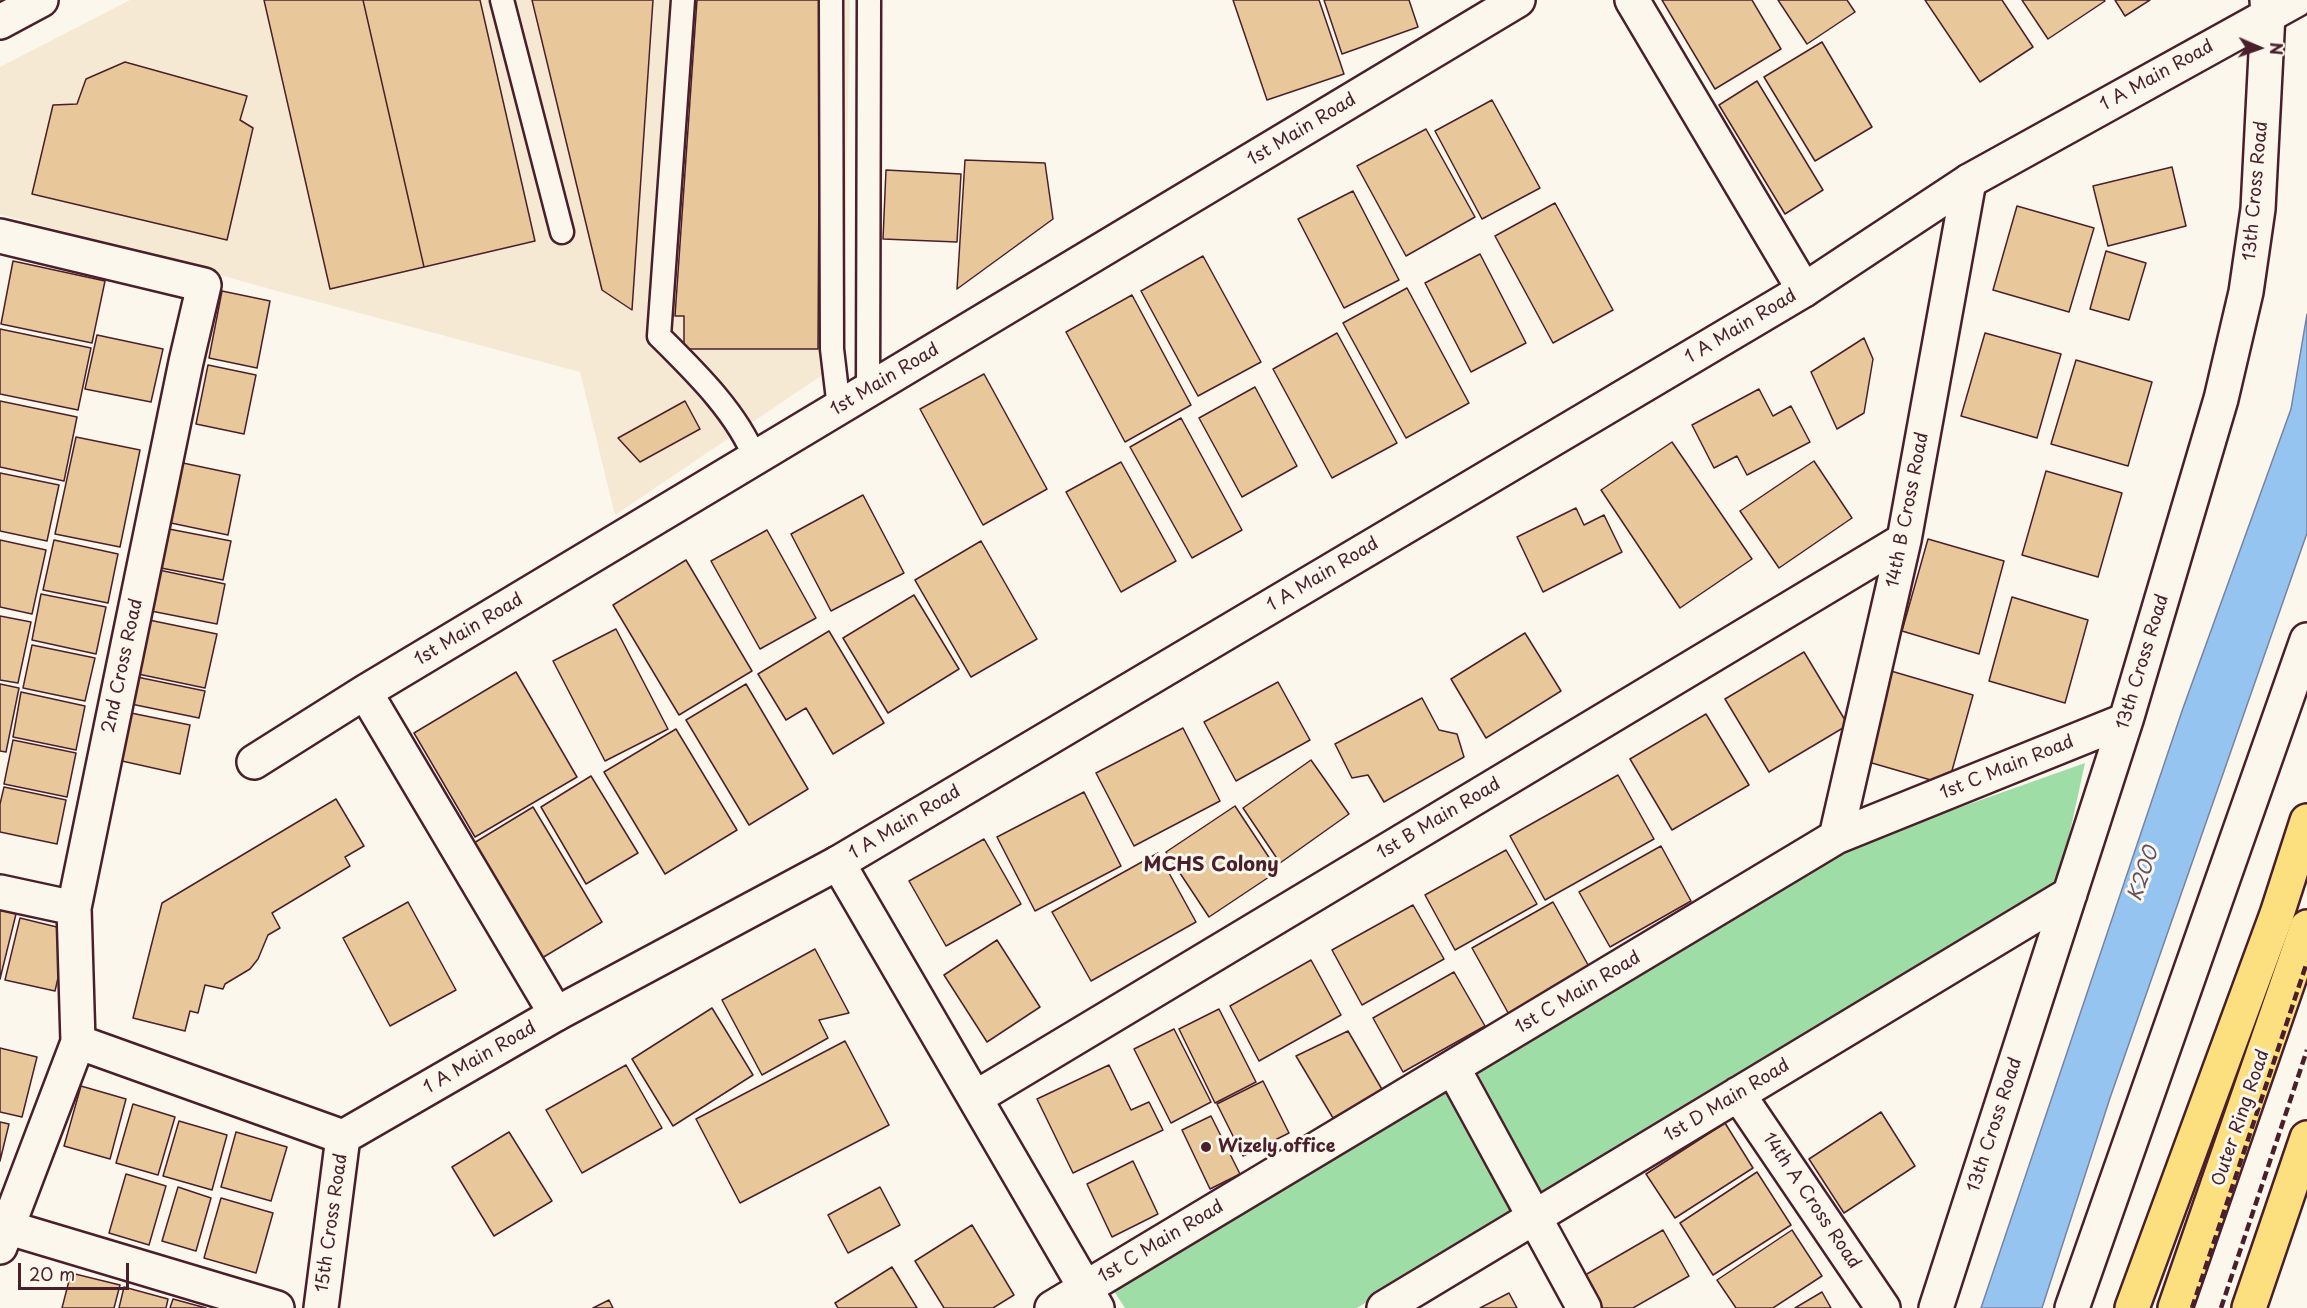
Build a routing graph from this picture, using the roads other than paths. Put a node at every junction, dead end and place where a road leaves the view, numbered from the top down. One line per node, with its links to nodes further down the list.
1 (41, 0): 9 (street)
2 (502, 0): 11 (lane)
3 (683, 0): 16 (lane)
4 (831, 0): 15 (lane)
5 (869, 0): 14 (lane)
6 (1518, 0): 14 (street, 1st Main Road)
7 (1632, 0): 13 (street)
8 (2277, 5): 10 (street, 1 A Main Road); 20 (street, 13th Cross Road)
9 (0, 22)
10 (1969, 181): 13 (street, 1 A Main Road); 17 (street, 14th B Cross Road)
11 (562, 232)
12 (0, 238): 27 (street, 2nd Cross Road)
13 (1804, 290): 24 (street, 1 A Main Road)
14 (868, 390): 15 (street, 1st Main Road)
15 (839, 408): 16 (street, 1st Main Road)
16 (755, 458): 19 (street, 1st Main Road)
17 (1904, 540): 23 (street, 14th B Cross Road); 33 (street, 1st B Main Road)
18 (2307, 640): 46 (street)
19 (365, 693): 21 (street, 1st Main Road); 29 (street)
20 (2126, 720): 23 (street, 1st C Main Road); 26 (street, 13th Cross Road)
21 (254, 762)
22 (2307, 821): 47 (main road)
23 (1836, 837): 31 (street, 1st C Main Road)
24 (838, 863): 29 (street, 1 A Main Road); 33 (street)
25 (0, 892): 27 (street)
26 (2070, 894): 32 (street, 1st D Main Road); 45 (street, 13th Cross Road)
27 (74, 908): 30 (street, 2nd Cross Road)
28 (2307, 927): 48 (main road, Outer Ring Road)
29 (556, 1014): 34 (street, 1 A Main Road)
30 (78, 1042): 34 (street); 37 (street, 2nd Cross Road)
31 (1453, 1068): 36 (street); 38 (street, 1st C Main Road)
32 (1738, 1094): 36 (street, 1st D Main Road); 44 (street, 14th A Cross Road)
33 (975, 1098): 38 (street)
34 (343, 1137): 40 (street, 15th Cross Road)
35 (2307, 1138): 49 (main road)
36 (1534, 1217): 42 (street, 1st D Main Road); 43 (street)
37 (3, 1237): 39 (street)
38 (1091, 1298): 41 (street, 1st C Main Road)
39 (277, 1308)
40 (321, 1308)
41 (1052, 1308)
42 (1384, 1308)
43 (1584, 1308)
44 (1883, 1308)
45 (1936, 1308)
46 (2072, 1308)
47 (2132, 1308)
48 (2175, 1308)
49 (2249, 1308)

